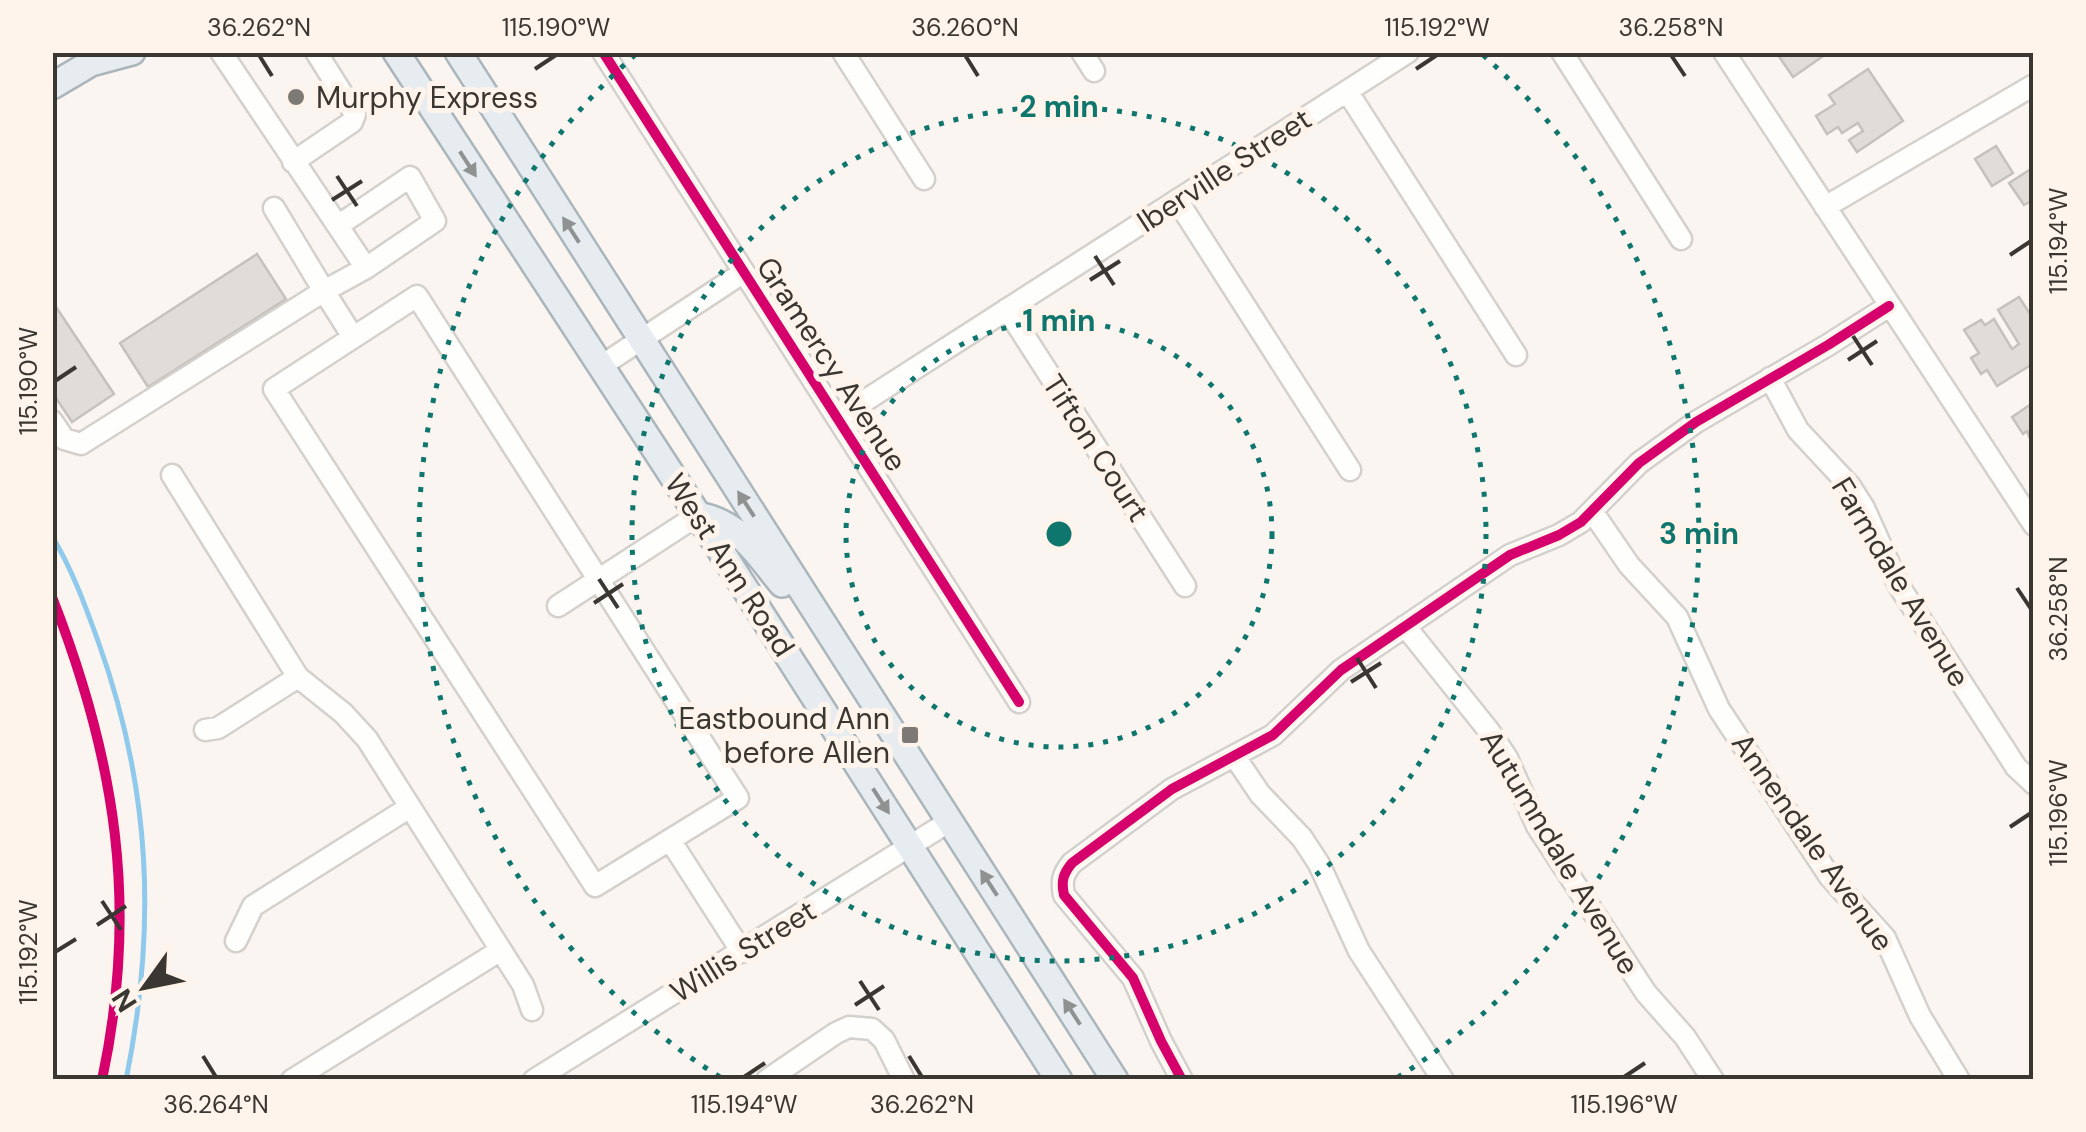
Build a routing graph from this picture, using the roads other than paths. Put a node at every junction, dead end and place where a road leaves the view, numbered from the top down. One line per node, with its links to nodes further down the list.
1 (132, 52): 11 (main road)
2 (316, 52): 15 (street)
3 (396, 52): 30 (main road, West Ann Road, one-way to 30)
4 (458, 52): 28 (main road, West Ann Road, one-way to 4)
5 (603, 52): 23 (street, Gramercy Avenue)
6 (843, 52): 16 (street)
7 (1408, 52): 14 (street, Iberville Street)
8 (1562, 52): 21 (street)
9 (1724, 52): 18 (street)
10 (229, 55): 15 (street)
11 (94, 58): 12 (main road)
12 (52, 86)
13 (2034, 86): 18 (street)
14 (1347, 91): 17 (street, Iberville Street); 29 (street)
15 (294, 162): 20 (street)
16 (924, 179)
17 (1177, 200): 26 (street, Iberville Street); 34 (street)
18 (1825, 207): 25 (street)
19 (274, 208): 24 (street)
20 (339, 225): 22 (street); 22 (street)
21 (1682, 239)
22 (366, 268): 24 (street)
23 (744, 272): 28 (street); 32 (street, Gramercy Avenue)
24 (324, 292): 27 (street); 33 (street)
25 (1889, 306): 31 (street); 38 (street)
26 (1007, 309): 32 (street, Iberville Street); 40 (street, Tifton Court)
27 (353, 338): 39 (street); 51 (street)
28 (641, 340): 30 (street); 43 (main road, West Ann Road, one-way to 28)
29 (1516, 354)
30 (601, 366): 37 (main road, West Ann Road)
31 (1770, 378): 36 (street); 48 (street, Farmdale Avenue)
32 (838, 418): 45 (street, Gramercy Avenue)
33 (52, 421)
34 (1350, 470)
35 (172, 475): 44 (street)
36 (1592, 511): 42 (street); 66 (street, Annendale Avenue)
37 (698, 515): 39 (street); 43 (main road); 52 (main road, West Ann Road, one-way to 52)
38 (2034, 525)
39 (599, 580): 41 (street); 51 (street)
40 (1185, 586)
41 (558, 606)
42 (1405, 626): 47 (street); 65 (street, Autumndale Avenue)
43 (844, 656): 50 (main road, West Ann Road)
44 (298, 676): 46 (street); 49 (street)
45 (1020, 702)
46 (205, 730)
47 (1235, 757): 63 (street); 64 (street)
48 (2034, 784)
49 (410, 807): 53 (street); 54 (street)
50 (950, 822): 52 (street, Willis Street); 62 (main road, West Ann Road, one-way to 50)
51 (670, 840): 55 (street)
52 (910, 846): 55 (street, Willis Street); 61 (main road, West Ann Road)
53 (236, 941)
54 (501, 950): 56 (street); 57 (street)
55 (742, 952): 58 (street, Willis Street)
56 (532, 1010)
57 (292, 1080)
58 (534, 1080)
59 (768, 1080): 60 (street)
60 (904, 1080)
61 (1060, 1080)
62 (1115, 1080)
63 (1182, 1080)
64 (1443, 1080)
65 (1713, 1080)
66 (1959, 1080)

